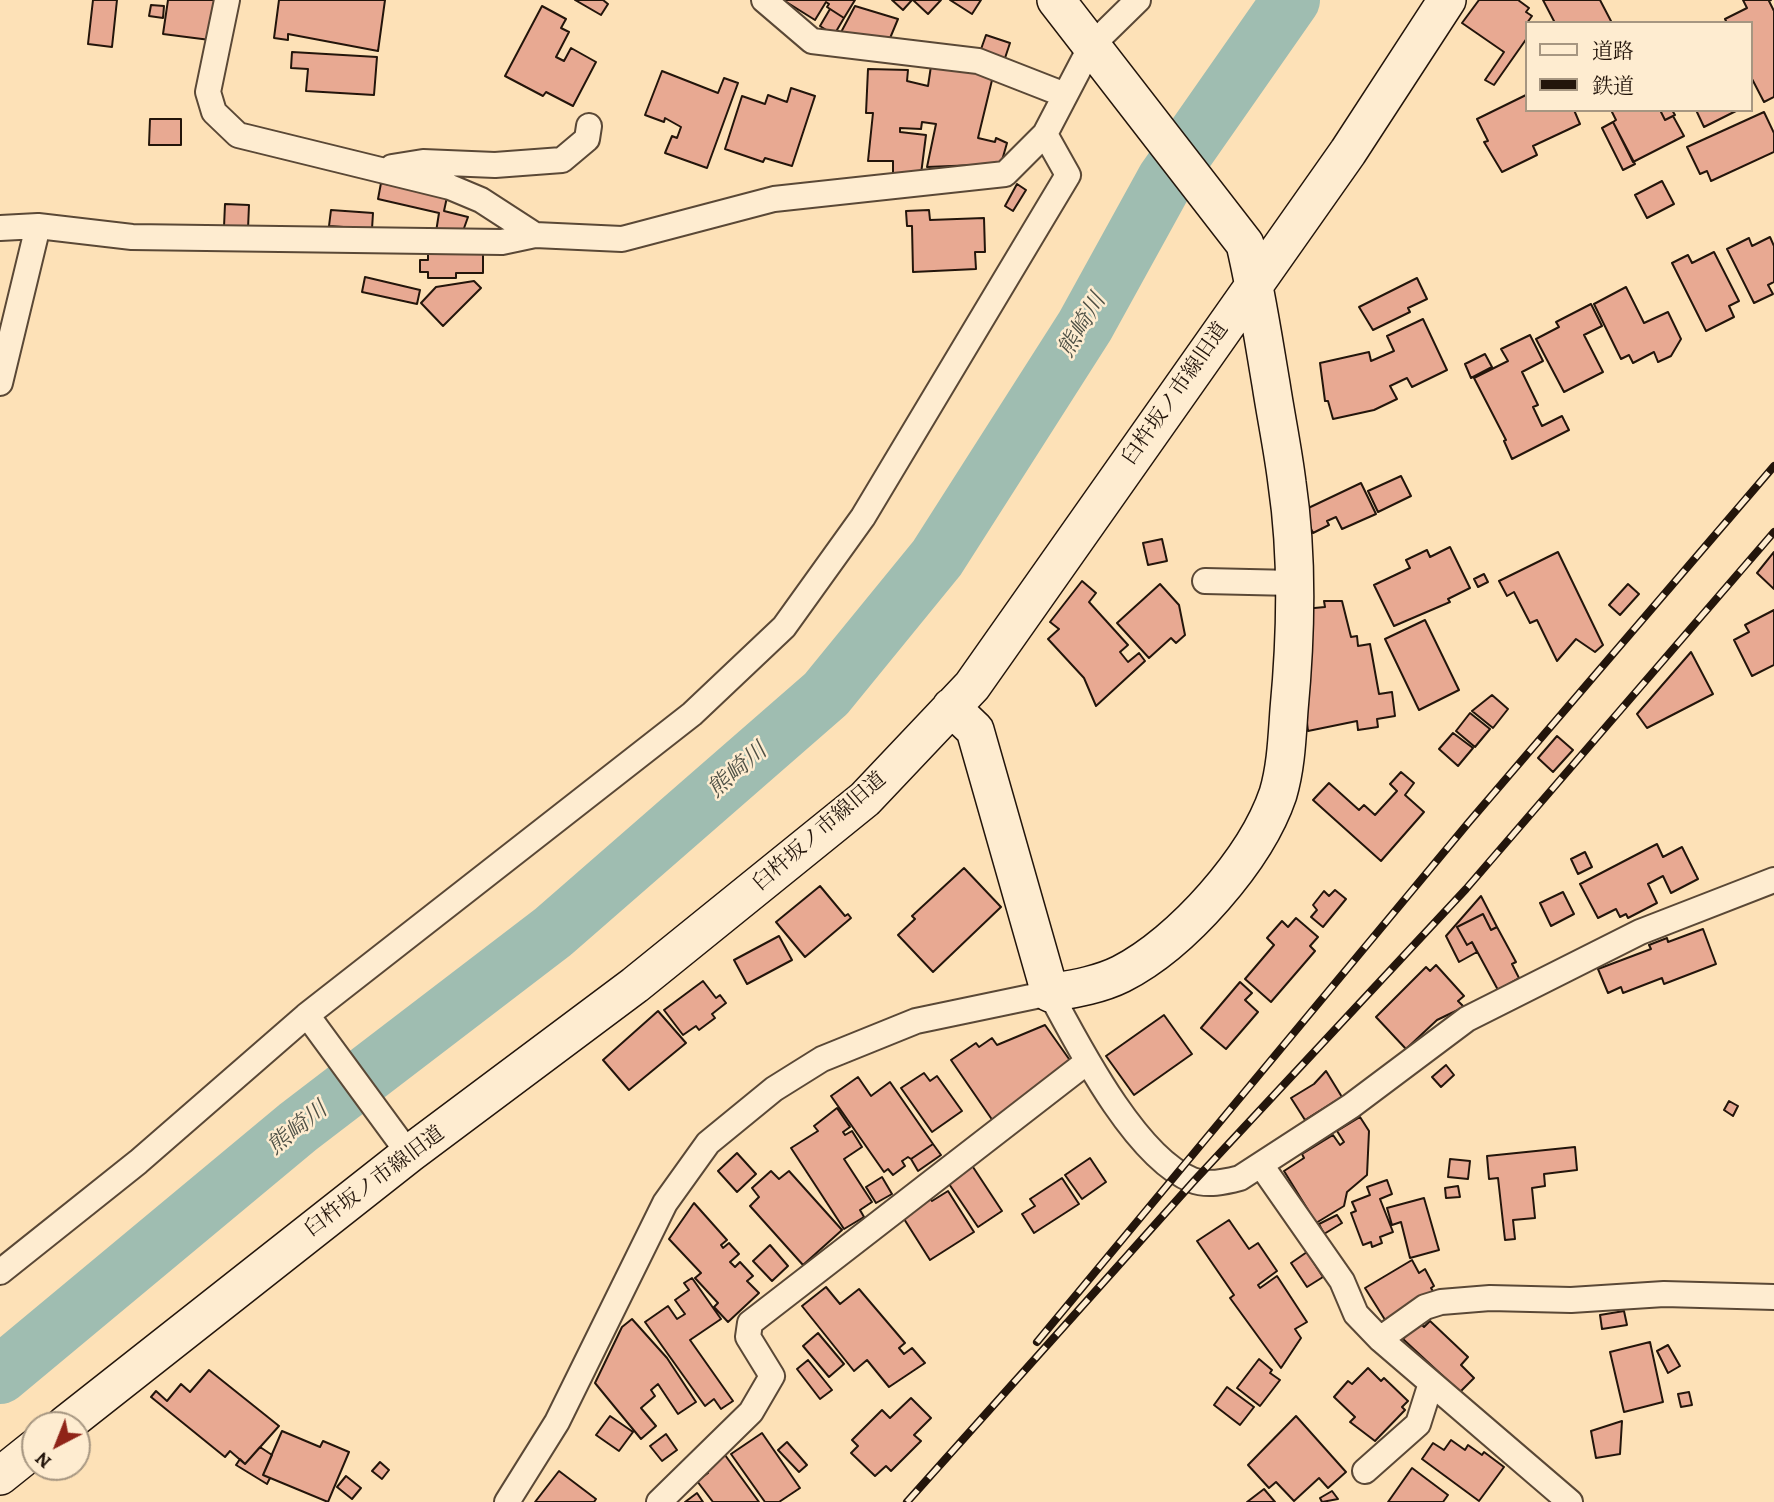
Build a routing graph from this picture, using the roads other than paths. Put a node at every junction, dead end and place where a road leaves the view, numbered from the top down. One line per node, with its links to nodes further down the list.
1 (226, 0): 10 (street)
2 (764, 0): 7 (street)
3 (1056, 0): 6 (street)
4 (1138, 0): 6 (street)
5 (1447, 0): 14 (street, 臼杵坂ノ市線旧道)
6 (1091, 46): 7 (street); 14 (street)
7 (1066, 95): 9 (street)
8 (589, 125): 10 (street)
9 (1045, 134): 13 (street); 21 (street)
10 (381, 168): 13 (street)
11 (38, 226): 12 (street); 13 (street); 15 (street)
12 (0, 228)
13 (536, 235)
14 (1254, 282): 17 (street); 18 (street, 臼杵坂ノ市線旧道)
15 (0, 383)
16 (1205, 581): 17 (street)
17 (1285, 583): 20 (street)
18 (951, 707): 20 (street); 23 (street, 臼杵坂ノ市線旧道)
19 (1774, 880): 24 (street)
20 (1050, 993): 22 (street); 33 (street)
21 (309, 1018): 23 (street); 25 (street)
22 (1087, 1062): 24 (street); 34 (street)
23 (403, 1147): 29 (street, 臼杵坂ノ市線旧道)
24 (1261, 1165): 27 (street)
25 (0, 1272)
26 (1774, 1297): 27 (street)
27 (1380, 1339): 28 (street)
28 (1431, 1383): 31 (street); 35 (street)
29 (82, 1411)
30 (21, 1459): 32 (street)
31 (1365, 1471)
32 (0, 1476)
33 (507, 1502)
34 (659, 1502)
35 (1570, 1502)

